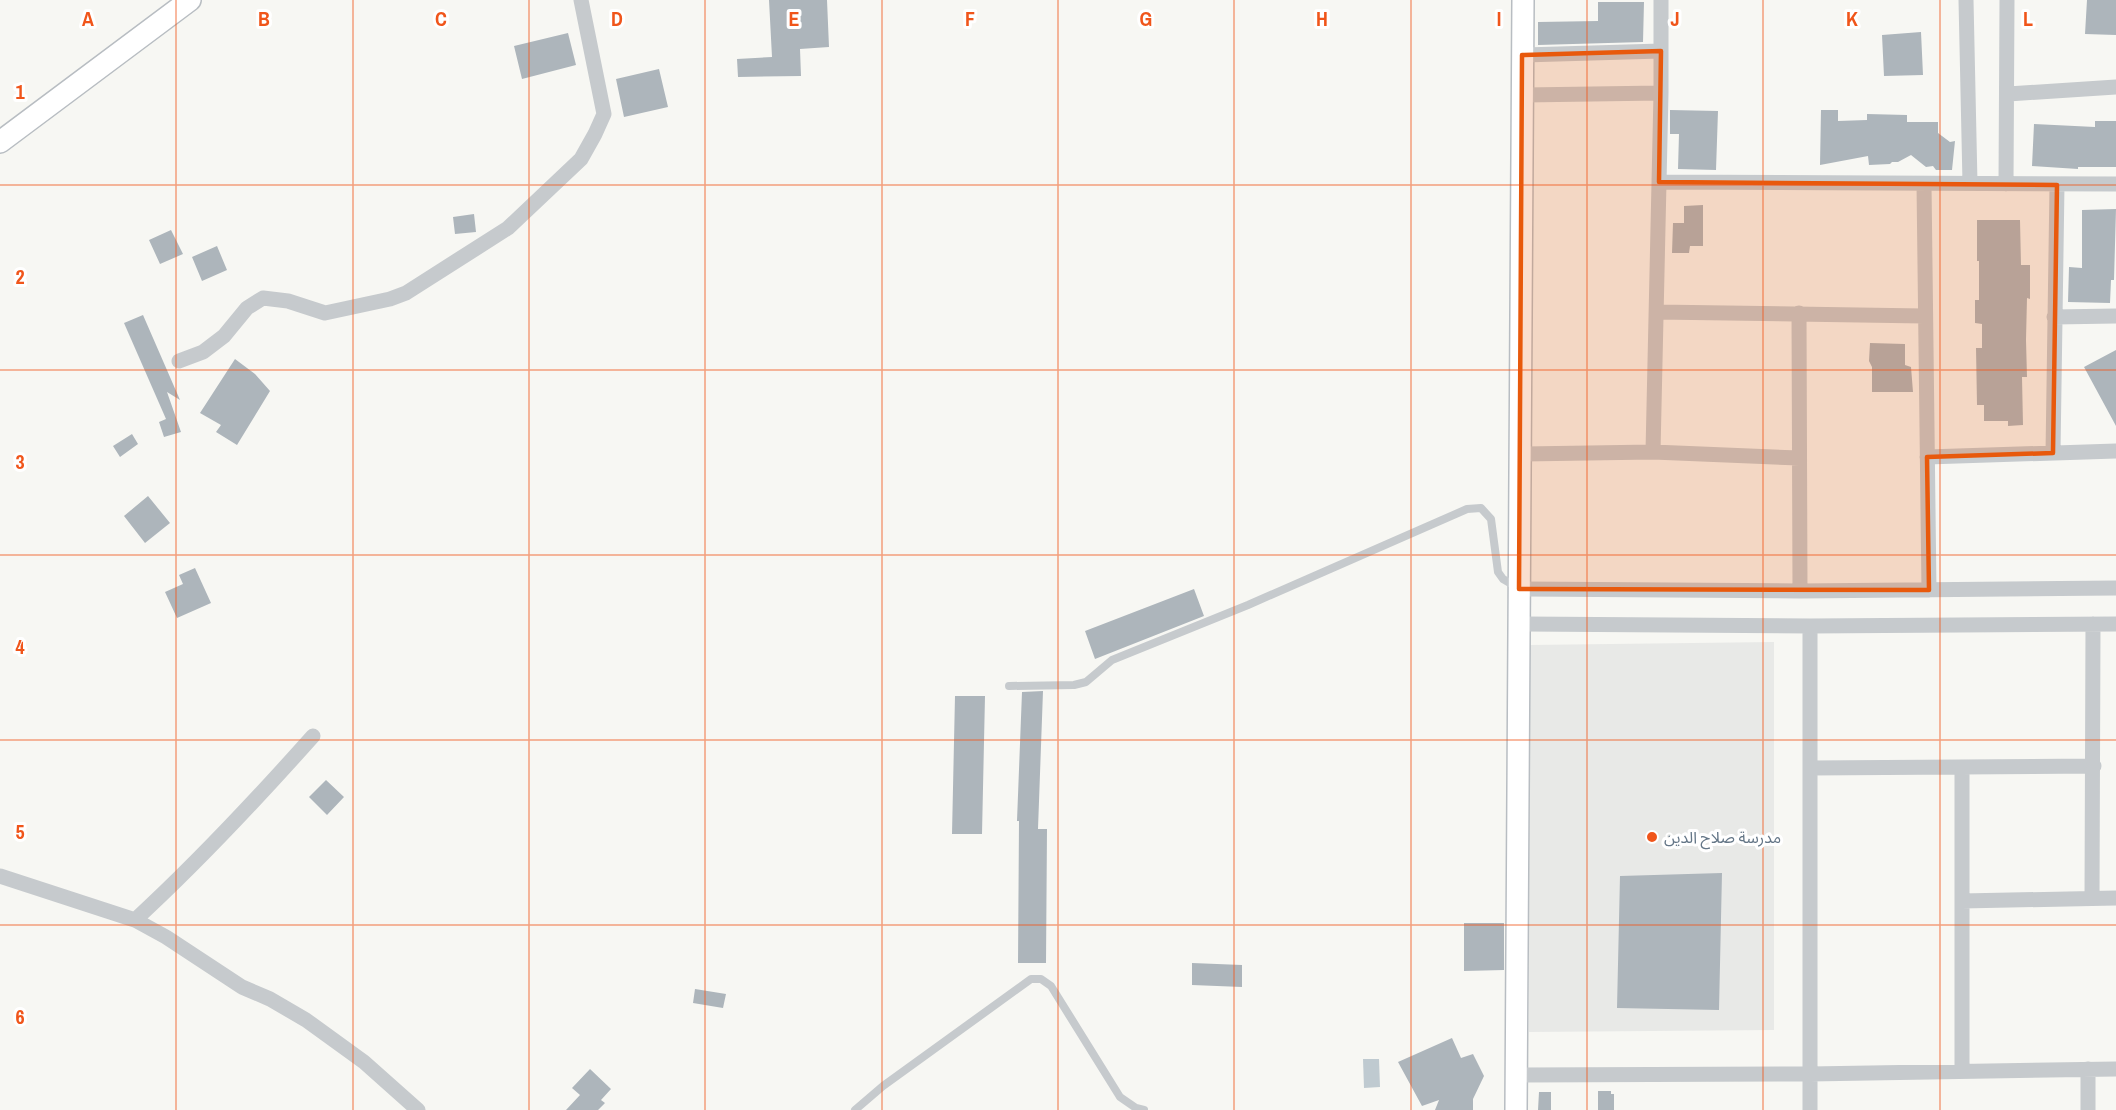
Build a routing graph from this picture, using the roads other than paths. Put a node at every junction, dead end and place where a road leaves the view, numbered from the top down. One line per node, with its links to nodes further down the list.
1 (190, 0): 13 (street)
2 (581, 0): 25 (street)
3 (1523, 0): 8 (street)
4 (1661, 0): 7 (street)
5 (1966, 0): 15 (street)
6 (2007, 0): 11 (street)
7 (1661, 51): 8 (street); 10 (street)
8 (1522, 55): 12 (street)
9 (2116, 87): 11 (street)
10 (1661, 93): 12 (street); 14 (street)
11 (2008, 94): 17 (street)
12 (1522, 95): 29 (street)
13 (0, 142)
14 (1659, 182): 16 (street); 20 (street)
15 (1970, 183): 16 (street); 17 (street)
16 (1924, 184): 22 (street)
17 (2006, 184): 19 (street)
18 (2116, 184): 19 (street)
19 (2057, 185): 24 (street)
20 (1657, 312): 21 (street); 27 (street)
21 (1799, 313): 22 (street); 31 (street)
22 (1924, 316): 30 (street)
23 (2116, 316): 24 (street)
24 (2054, 317): 28 (street)
25 (179, 361)
26 (2116, 451): 28 (street)
27 (1653, 452): 29 (street); 31 (street)
28 (2053, 453): 30 (street)
29 (1520, 454): 33 (street)
30 (1927, 457): 34 (street)
31 (1799, 458): 35 (street)
32 (2116, 588): 34 (street)
33 (1519, 589): 35 (street); 36 (street); 40 (lane)
34 (1929, 590): 35 (street)
35 (1800, 591)
36 (1519, 624): 39 (street); 53 (street)
37 (2093, 624): 38 (street); 39 (street); 42 (street)
38 (2116, 624)
39 (1810, 626): 44 (street)
40 (1009, 686)
41 (313, 736): 49 (street)
42 (2094, 766): 43 (street); 46 (street)
43 (1962, 767): 44 (street); 48 (street)
44 (1811, 768): 54 (street)
45 (0, 876): 49 (street)
46 (2091, 898): 47 (street); 48 (street)
47 (2116, 898)
48 (1962, 901): 52 (street)
49 (135, 920): 55 (street)
50 (2088, 1069): 51 (street); 52 (street); 60 (street)
51 (2116, 1069)
52 (1962, 1070): 54 (street)
53 (1516, 1074): 54 (street); 58 (street)
54 (1810, 1074): 59 (street)
55 (418, 1110)
56 (855, 1110): 57 (lane)
57 (1144, 1110)
58 (1516, 1110)
59 (1810, 1110)
60 (2088, 1110)

